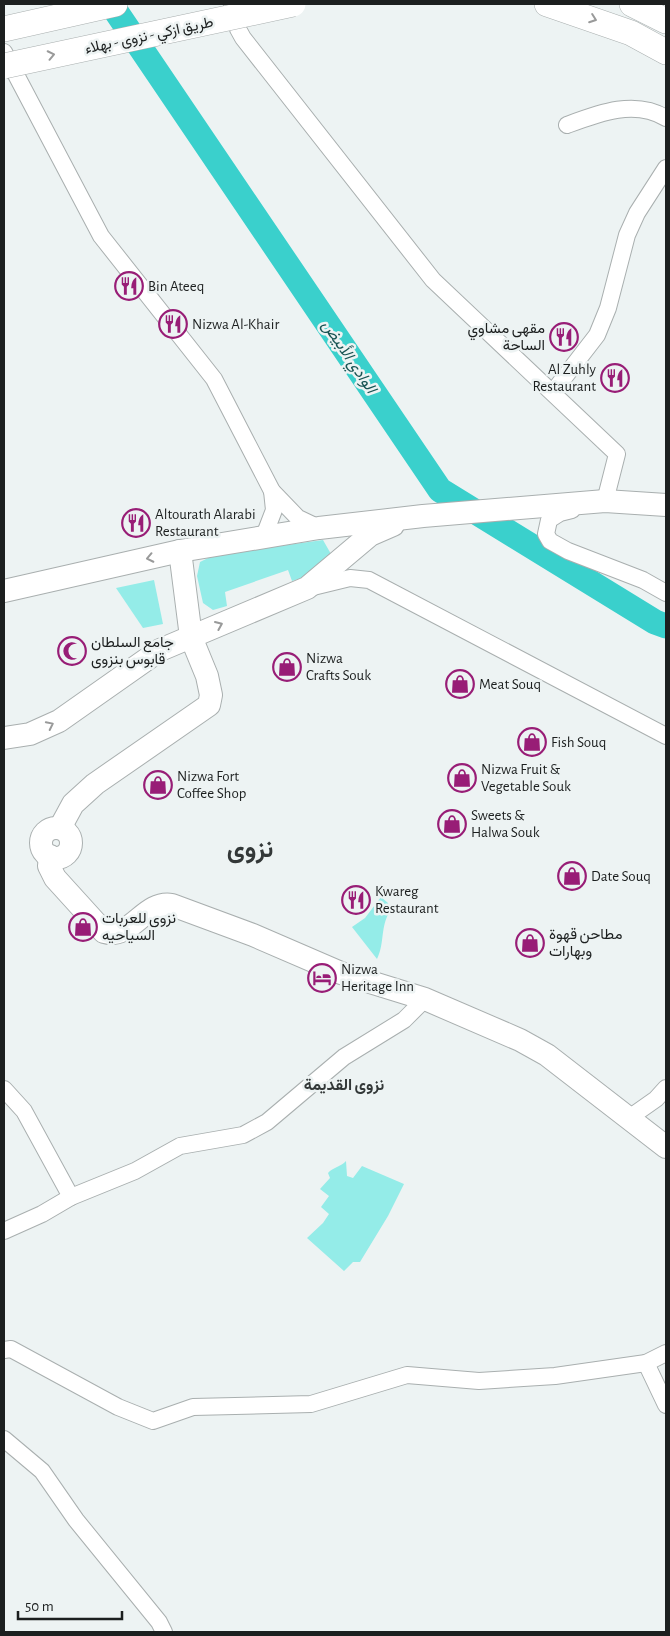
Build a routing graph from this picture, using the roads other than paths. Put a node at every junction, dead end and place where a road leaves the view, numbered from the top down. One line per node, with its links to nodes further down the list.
1 (115, 4): 7 (main road)
2 (232, 4): 14 (street)
3 (293, 4): 10 (main road, طريق ازكي - نزوى - بهلاء, one-way to 3, bridge)
4 (547, 4): 9 (main road, one-way to 9)
5 (632, 4): 6 (main road)
6 (666, 21)
7 (4, 29)
8 (4, 52): 15 (street)
9 (666, 52)
10 (4, 66)
11 (666, 118): 12 (street)
12 (567, 124)
13 (666, 168): 14 (street)
14 (553, 392): 16 (street)
15 (272, 491): 21 (street); 22 (street)
16 (604, 501): 17 (street); 20 (street); 28 (street)
17 (637, 502): 18 (street); 19 (street)
18 (666, 505)
19 (666, 511)
20 (423, 516): 21 (street); 24 (street)
21 (318, 528): 22 (street); 24 (street)
22 (264, 536): 23 (street)
23 (180, 551): 27 (street, one-way to 27); 29 (street)
24 (347, 555): 25 (street); 26 (street)
25 (370, 580): 26 (street); 30 (street)
26 (307, 588): 29 (street, one-way to 26)
27 (4, 590)
28 (666, 593)
29 (191, 637): 31 (street, one-way to 29); 32 (street)
30 (666, 736)
31 (4, 738)
32 (425, 999): 35 (street); 37 (street)
33 (666, 1088): 35 (street)
34 (4, 1089): 37 (street)
35 (629, 1118): 36 (street)
36 (666, 1147)
37 (71, 1197): 38 (street)
38 (4, 1231)
39 (4, 1350): 41 (street)
40 (666, 1353): 41 (street)
41 (646, 1362): 42 (street)
42 (666, 1405)
43 (4, 1438): 44 (street)
44 (164, 1632)

